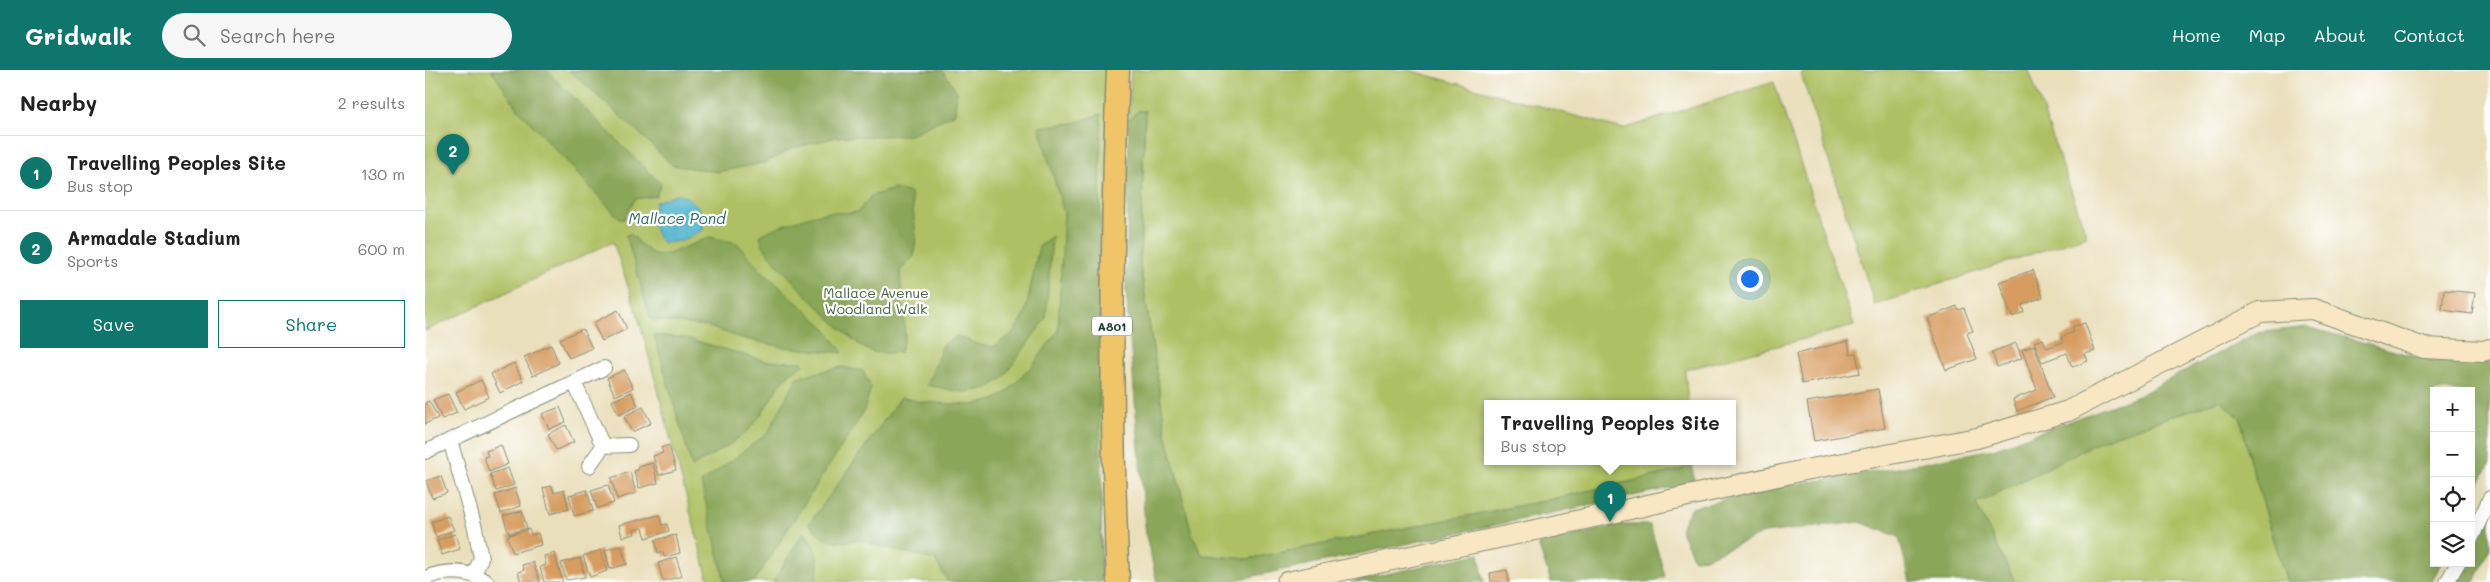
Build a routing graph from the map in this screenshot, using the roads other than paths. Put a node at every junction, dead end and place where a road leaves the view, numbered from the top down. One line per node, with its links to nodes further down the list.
1 (1118, 70): 15 (main road, A801)
2 (2486, 350): 16 (main road)
3 (604, 368): 4 (street)
4 (574, 382): 5 (street); 7 (street)
5 (450, 440): 8 (street); 14 (street)
6 (629, 445): 7 (street)
7 (603, 446): 9 (street)
8 (425, 452)
9 (589, 466)
10 (2490, 498): 11 (street)
11 (2475, 530)
12 (2456, 567): 17 (street)
13 (425, 578): 14 (street)
14 (480, 578)
15 (1118, 582)
16 (1287, 582)
17 (2447, 582)

